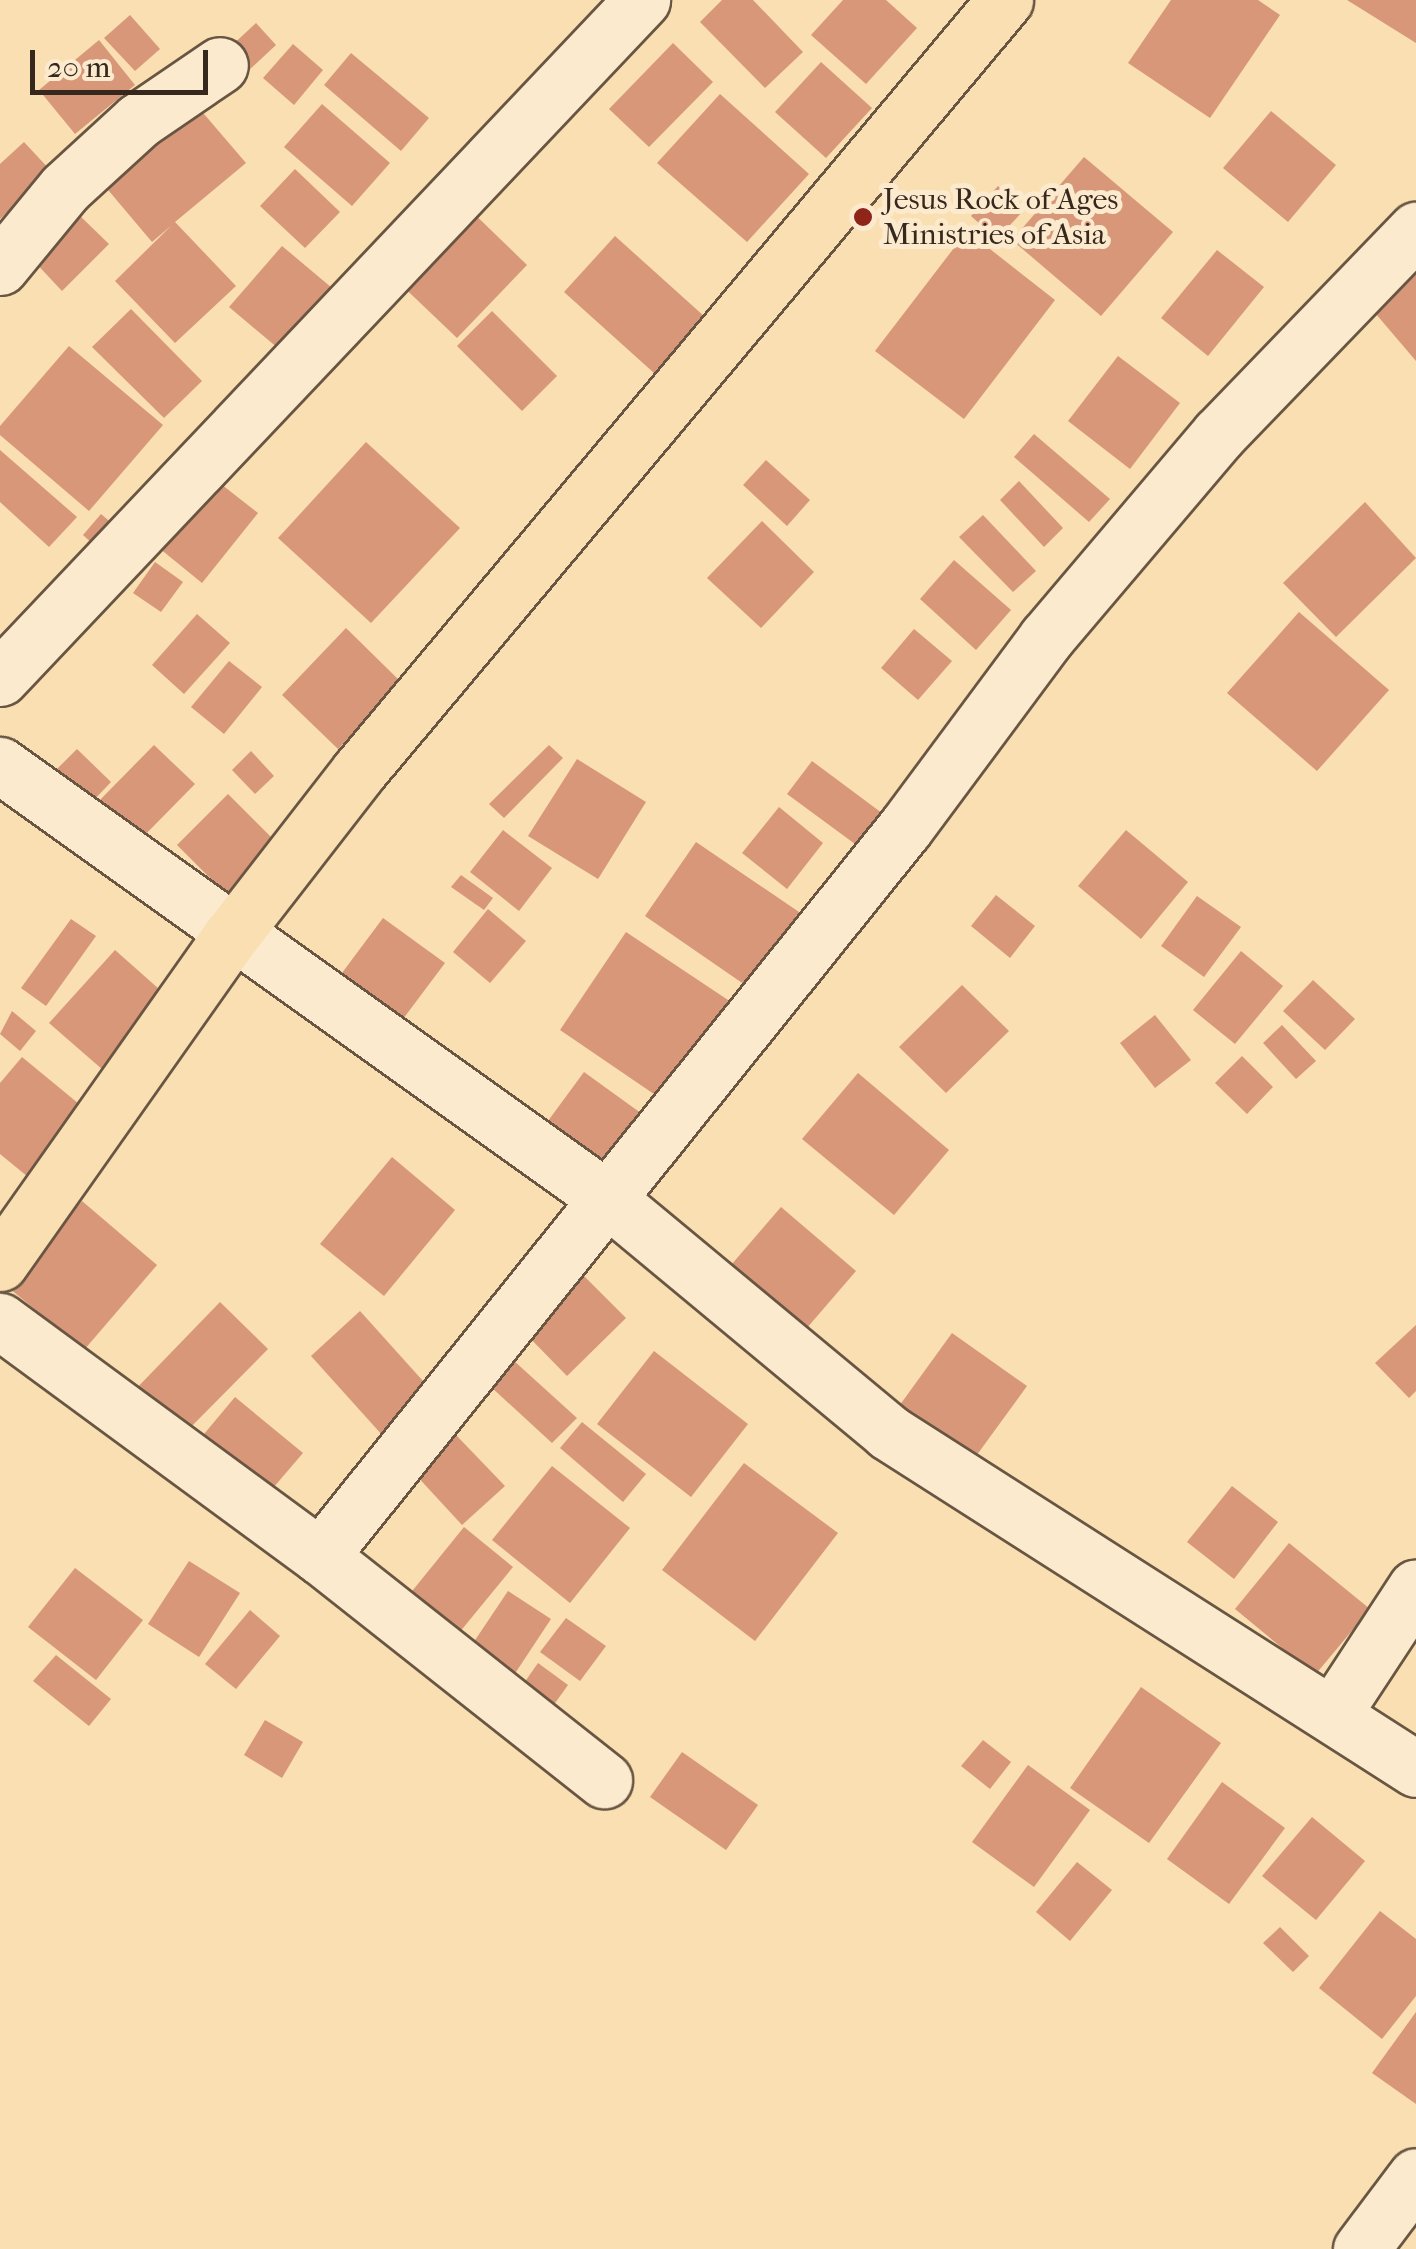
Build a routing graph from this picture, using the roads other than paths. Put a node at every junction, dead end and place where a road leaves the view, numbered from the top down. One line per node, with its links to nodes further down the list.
1 (642, 0): 6 (street)
2 (1006, 0): 8 (main road)
3 (220, 65): 5 (street)
4 (1416, 230): 9 (street)
5 (0, 267)
6 (0, 678)
7 (0, 765): 8 (street)
8 (231, 936): 9 (street); 10 (main road)
9 (609, 1200): 12 (street); 14 (street)
10 (0, 1262)
11 (0, 1321): 12 (street)
12 (320, 1556): 16 (street)
13 (1416, 1586): 14 (street)
14 (1334, 1712): 15 (street)
15 (1416, 1769)
16 (604, 1780)
17 (1405, 2189): 18 (street)
18 (1362, 2249)

